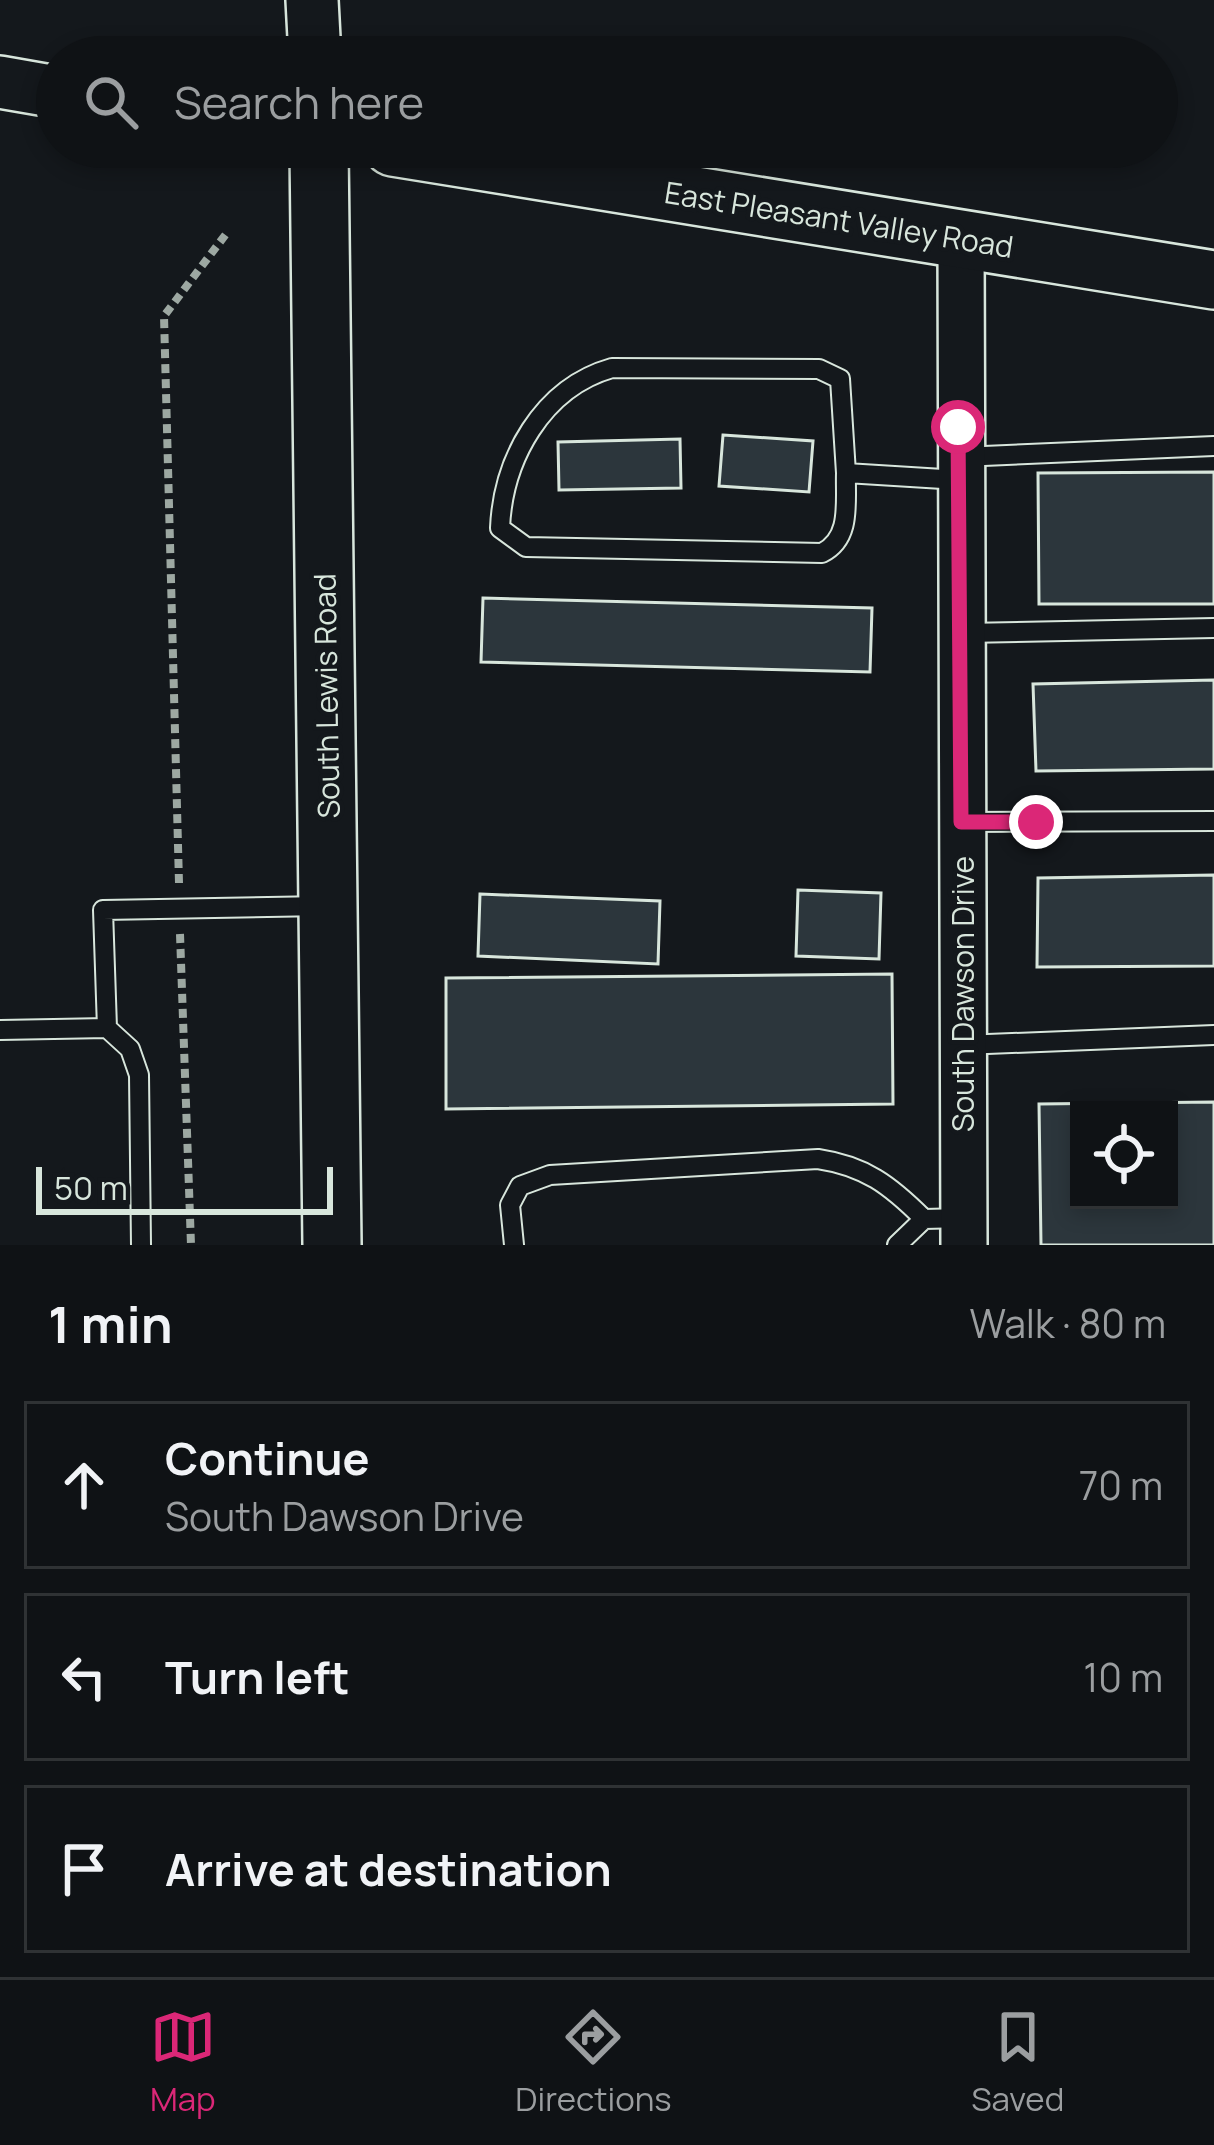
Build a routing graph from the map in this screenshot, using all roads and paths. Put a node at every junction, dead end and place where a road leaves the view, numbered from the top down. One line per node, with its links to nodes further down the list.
1 (312, 0): 2 (main road)
2 (314, 36)
3 (0, 82): 4 (main road)
4 (36, 88)
5 (319, 168): 17 (main road, South Lewis Road)
6 (524, 168): 8 (main road, East Pleasant Valley Road)
7 (226, 234): 18 (path)
8 (961, 238): 9 (main road, East Pleasant Valley Road); 11 (street, South Dawson Drive)
9 (1214, 280)
10 (1214, 446): 11 (lane)
11 (959, 469): 12 (lane); 14 (street, South Dawson Drive)
12 (846, 473): 12 (lane)
13 (1214, 628): 14 (lane)
14 (960, 634): 16 (street, South Dawson Drive)
15 (1214, 821): 16 (lane)
16 (961, 822): 22 (street, South Dawson Drive)
17 (328, 906): 18 (lane); 26 (main road, South Lewis Road)
18 (180, 909): 19 (lane); 25 (path)
19 (107, 1028): 20 (lane); 24 (lane)
20 (0, 1030)
21 (1214, 1036): 22 (lane)
22 (963, 1045): 23 (street, South Dawson Drive)
23 (951, 1227): 27 (lane); 28 (lane)
24 (141, 1245)
25 (191, 1245)
26 (332, 1245)
27 (514, 1245)
28 (897, 1245)

